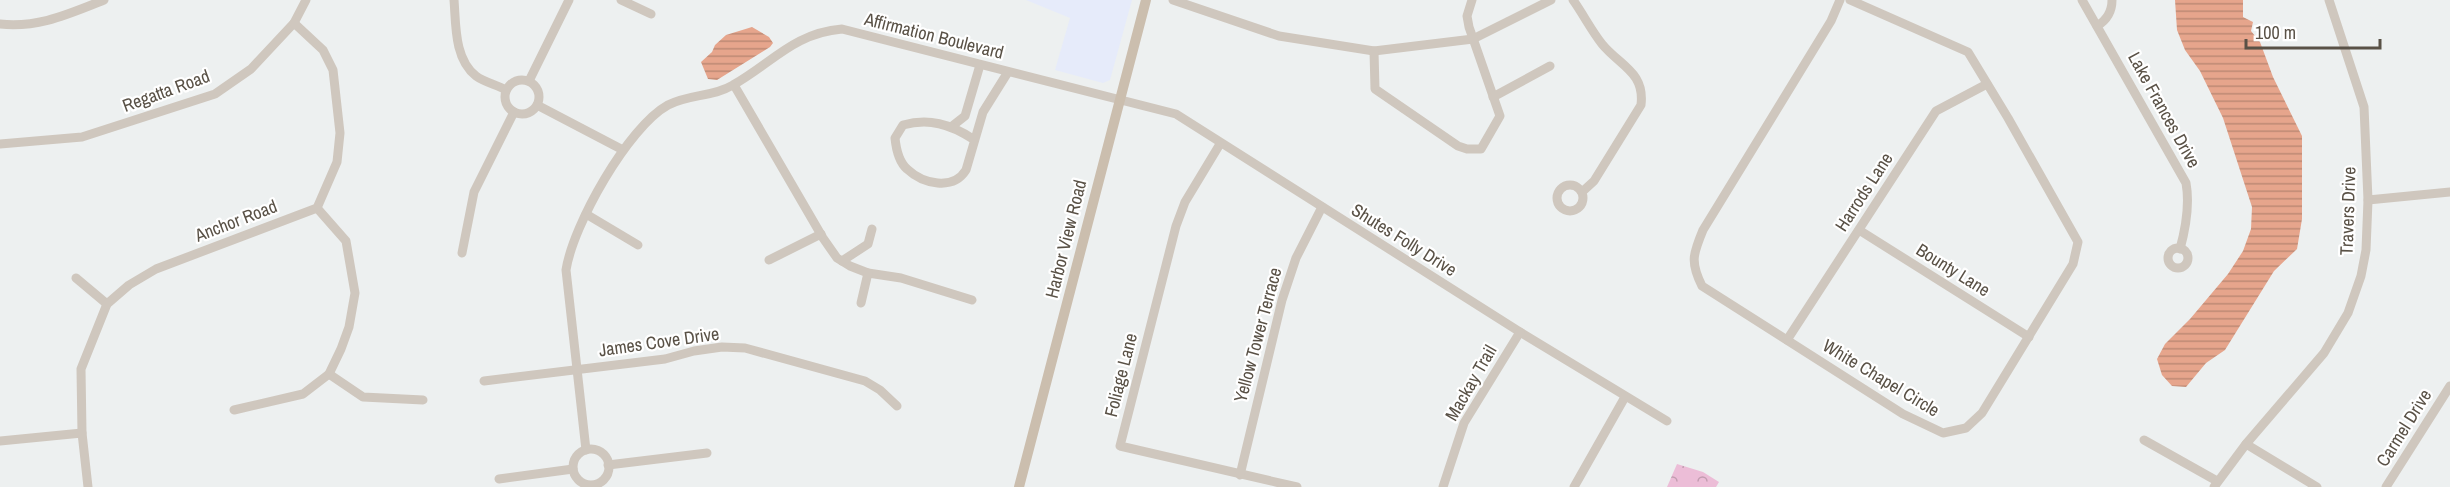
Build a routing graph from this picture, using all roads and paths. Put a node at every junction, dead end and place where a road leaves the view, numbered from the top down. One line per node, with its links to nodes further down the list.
1 (104, 0): 18 (street)
2 (306, 0): 17 (street, Regatta Road)
3 (454, 0): 28 (street)
4 (569, 0): 25 (street)
5 (621, 0): 16 (street)
6 (1146, 0): 30 (main road, Harbor View Road)
7 (1173, 0): 21 (street)
8 (1472, 0): 20 (street)
9 (1551, 0): 20 (street)
10 (1573, 0): 40 (street)
11 (1840, 0): 61 (street, White Chapel Circle)
12 (1850, 0): 26 (street, White Chapel Circle)
13 (2082, 0): 19 (street, Lake Frances Drive)
14 (2112, 0): 19 (street)
15 (2329, 0): 42 (street, Travers Drive)
16 (651, 14)
17 (294, 23): 35 (street, Regatta Road); 44 (street)
18 (0, 24)
19 (2097, 26): 50 (street, Lake Frances Drive)
20 (1473, 39): 21 (street); 29 (street)
21 (1374, 51): 29 (street)
22 (980, 65): 24 (street, Affirmation Boulevard); 27 (street, Affirmation Boulevard); 33 (street)
23 (1550, 66): 29 (street)
24 (1008, 72): 30 (street, Affirmation Boulevard); 34 (street)
25 (529, 81): 28 (street); 31 (street)
26 (1987, 84): 47 (street, Harrods Lane); 60 (street, White Chapel Circle)
27 (734, 85): 37 (street, Affirmation Boulevard); 48 (street)
28 (506, 90): 32 (street)
29 (1493, 97)
30 (1118, 101): 36 (street, Shutes Folly Drive); 84 (main road, Harbor View Road)
31 (537, 105): 32 (street); 37 (street)
32 (514, 112): 39 (street)
33 (951, 127): 34 (street); 34 (street)
34 (973, 139)
35 (0, 144)
36 (1220, 144): 43 (street, Shutes Folly Drive); 79 (street, Foliage Lane)
37 (623, 150): 45 (street, Affirmation Boulevard)
38 (464, 188): 39 (street)
39 (474, 192): 51 (street)
40 (1581, 192)
41 (2450, 192): 42 (street)
42 (2368, 200): 74 (street, Travers Drive)
43 (1322, 207): 59 (street, Shutes Folly Drive); 79 (street, Yellow Tower Terrace)
44 (317, 208): 58 (street, Anchor Road); 63 (street)
45 (586, 214): 49 (street); 62 (street, Affirmation Boulevard)
46 (872, 229): 53 (street)
47 (1859, 230): 60 (street, Bounty Lane); 61 (street, Harrods Lane)
48 (821, 234): 52 (street); 53 (street)
49 (638, 245)
50 (2180, 249)
51 (462, 253)
52 (770, 260)
53 (842, 261): 54 (street)
54 (868, 273): 56 (street); 57 (street)
55 (76, 278): 58 (street)
56 (972, 300)
57 (861, 303)
58 (107, 304): 71 (street, Anchor Road)
59 (1520, 333): 66 (street, Shutes Folly Drive); 86 (street, Mackay Trail)
60 (2029, 337): 61 (street, White Chapel Circle)
61 (1787, 340)
62 (576, 370): 64 (street, James Cove Drive); 68 (street, James Cove Drive); 75 (street, Affirmation Boulevard)
63 (329, 374): 67 (street); 69 (street)
64 (484, 381)
65 (2450, 386): 89 (street, Carmel Drive)
66 (1625, 397): 70 (street, Shutes Folly Drive); 87 (street)
67 (423, 400)
68 (897, 406)
69 (234, 410)
70 (1667, 421)
71 (82, 433): 73 (street); 83 (street, Anchor Road)
72 (2144, 440): 81 (street)
73 (0, 441)
74 (2246, 444): 81 (street, Travers Drive); 88 (street)
75 (586, 450): 77 (street); 78 (street)
76 (707, 453): 77 (street)
77 (608, 465): 82 (street)
78 (573, 469): 80 (street); 82 (street)
79 (1240, 475): 85 (street, Foliage Lane)
80 (498, 479)
81 (2215, 484)
82 (590, 486)
83 (88, 487)
84 (1019, 487)
85 (1297, 487)
86 (1443, 487)
87 (1574, 487)
88 (2317, 487)
89 (2386, 487)

